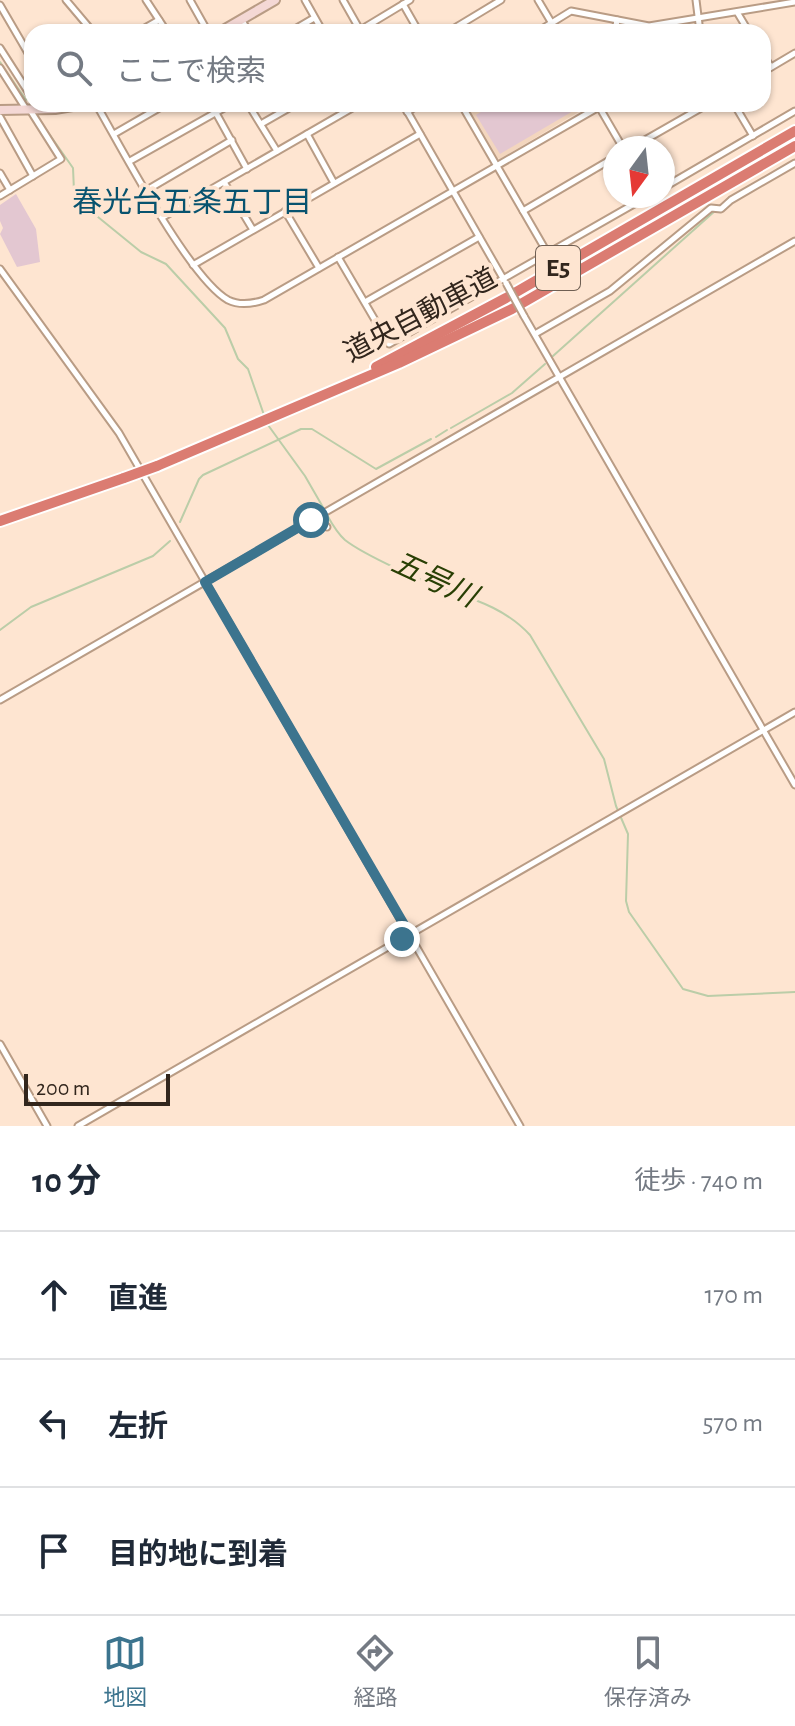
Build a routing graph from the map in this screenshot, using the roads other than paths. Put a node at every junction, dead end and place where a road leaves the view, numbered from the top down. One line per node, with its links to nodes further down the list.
1 (66, 0): 22 (street)
2 (146, 0): 19 (street)
3 (202, 0): 12 (street)
4 (275, 0): 18 (street)
5 (305, 0): 16 (street)
6 (344, 0): 30 (street)
7 (410, 0): 13 (street)
8 (501, 0): 33 (street)
9 (538, 0): 21 (street)
10 (696, 0): 17 (street)
11 (795, 2): 15 (street)
12 (191, 3): 25 (street)
13 (403, 4): 31 (street); 32 (street)
14 (0, 5): 39 (street)
15 (737, 12): 17 (street); 38 (street)
16 (314, 18): 28 (street); 29 (street)
17 (698, 18): 36 (street); 37 (street)
18 (241, 19): 26 (street); 27 (street)
19 (159, 20): 23 (street); 24 (street)
20 (617, 20): 21 (street); 34 (street); 35 (street)
21 (552, 23)
22 (86, 24)
23 (152, 24)
24 (162, 24)
25 (203, 24)
26 (233, 24)
27 (244, 24)
28 (304, 24)
29 (318, 24)
30 (356, 24)
31 (371, 24)
32 (414, 24)
33 (461, 24)
34 (616, 24)
35 (638, 24)
36 (661, 24)
37 (699, 24)
38 (744, 24)
39 (24, 46)
40 (0, 48): 44 (street)
41 (795, 53): 42 (street)
42 (771, 67)
43 (0, 68): 45 (street)
44 (24, 86)
45 (24, 98)
46 (24, 108): 47 (street)
47 (0, 110)
48 (795, 111): 70 (street)
49 (34, 112): 80 (street)
50 (101, 112): 65 (street)
51 (152, 112): 65 (street)
52 (216, 112): 71 (street); 74 (street)
53 (253, 112): 63 (street)
54 (282, 112): 63 (street)
55 (345, 112): 66 (street)
56 (407, 112): 67 (street)
57 (466, 112): 77 (street)
58 (588, 112): 77 (street)
59 (604, 112): 68 (street)
60 (694, 112): 69 (street)
61 (739, 112): 70 (street)
62 (0, 117): 80 (street)
63 (261, 124): 73 (street)
64 (795, 131): 104 (highway, 道央自動車道 / E5)
65 (114, 134): 74 (street)
66 (307, 134): 73 (street); 83 (street)
67 (420, 134): 83 (street); 86 (street)
68 (617, 136)
69 (652, 136)
70 (753, 136): 81 (street)
71 (232, 140): 78 (street); 85 (street)
72 (795, 146): 104 (highway, 道央自動車道 / E5)
73 (277, 151): 78 (street)
74 (130, 161): 85 (street)
75 (795, 163): 102 (street)
76 (603, 164): 90 (street)
77 (497, 166): 86 (street); 90 (street)
78 (247, 169): 82 (street)
79 (0, 173): 84 (street)
80 (33, 176): 84 (street)
81 (675, 181)
82 (224, 182): 91 (street); 92 (street)
83 (334, 183): 89 (street)
84 (10, 190): 87 (street)
85 (147, 190): 91 (street)
86 (453, 192): 93 (street); 96 (street)
87 (0, 196)
88 (627, 208): 95 (street)
89 (285, 211): 92 (street); 98 (street)
90 (523, 211): 95 (street)
91 (163, 217): 97 (street)
92 (253, 230): 97 (street)
93 (479, 237): 100 (street); 101 (street)
94 (795, 241): 103 (street)
95 (548, 254): 100 (street)
96 (338, 257): 98 (street); 101 (street)
97 (193, 265): 98 (street)
98 (319, 268)
99 (0, 269): 108 (street)
100 (505, 281): 101 (street); 102 (street, bridge)
101 (365, 302)
102 (534, 334): 103 (street)
103 (559, 377): 105 (street); 111 (street)
104 (317, 397): 106 (highway, 道央自動車道 / E5, bridge)
105 (311, 520): 107 (street); 108 (street)
106 (0, 521)
107 (327, 527)
108 (205, 582): 109 (street); 113 (street)
109 (0, 700)
110 (795, 712): 111 (street)
111 (763, 730): 112 (street); 113 (street)
112 (795, 785)
113 (410, 935): 116 (street); 117 (street)
114 (0, 1044): 115 (street)
115 (47, 1126)
116 (78, 1126)
117 (520, 1126)

